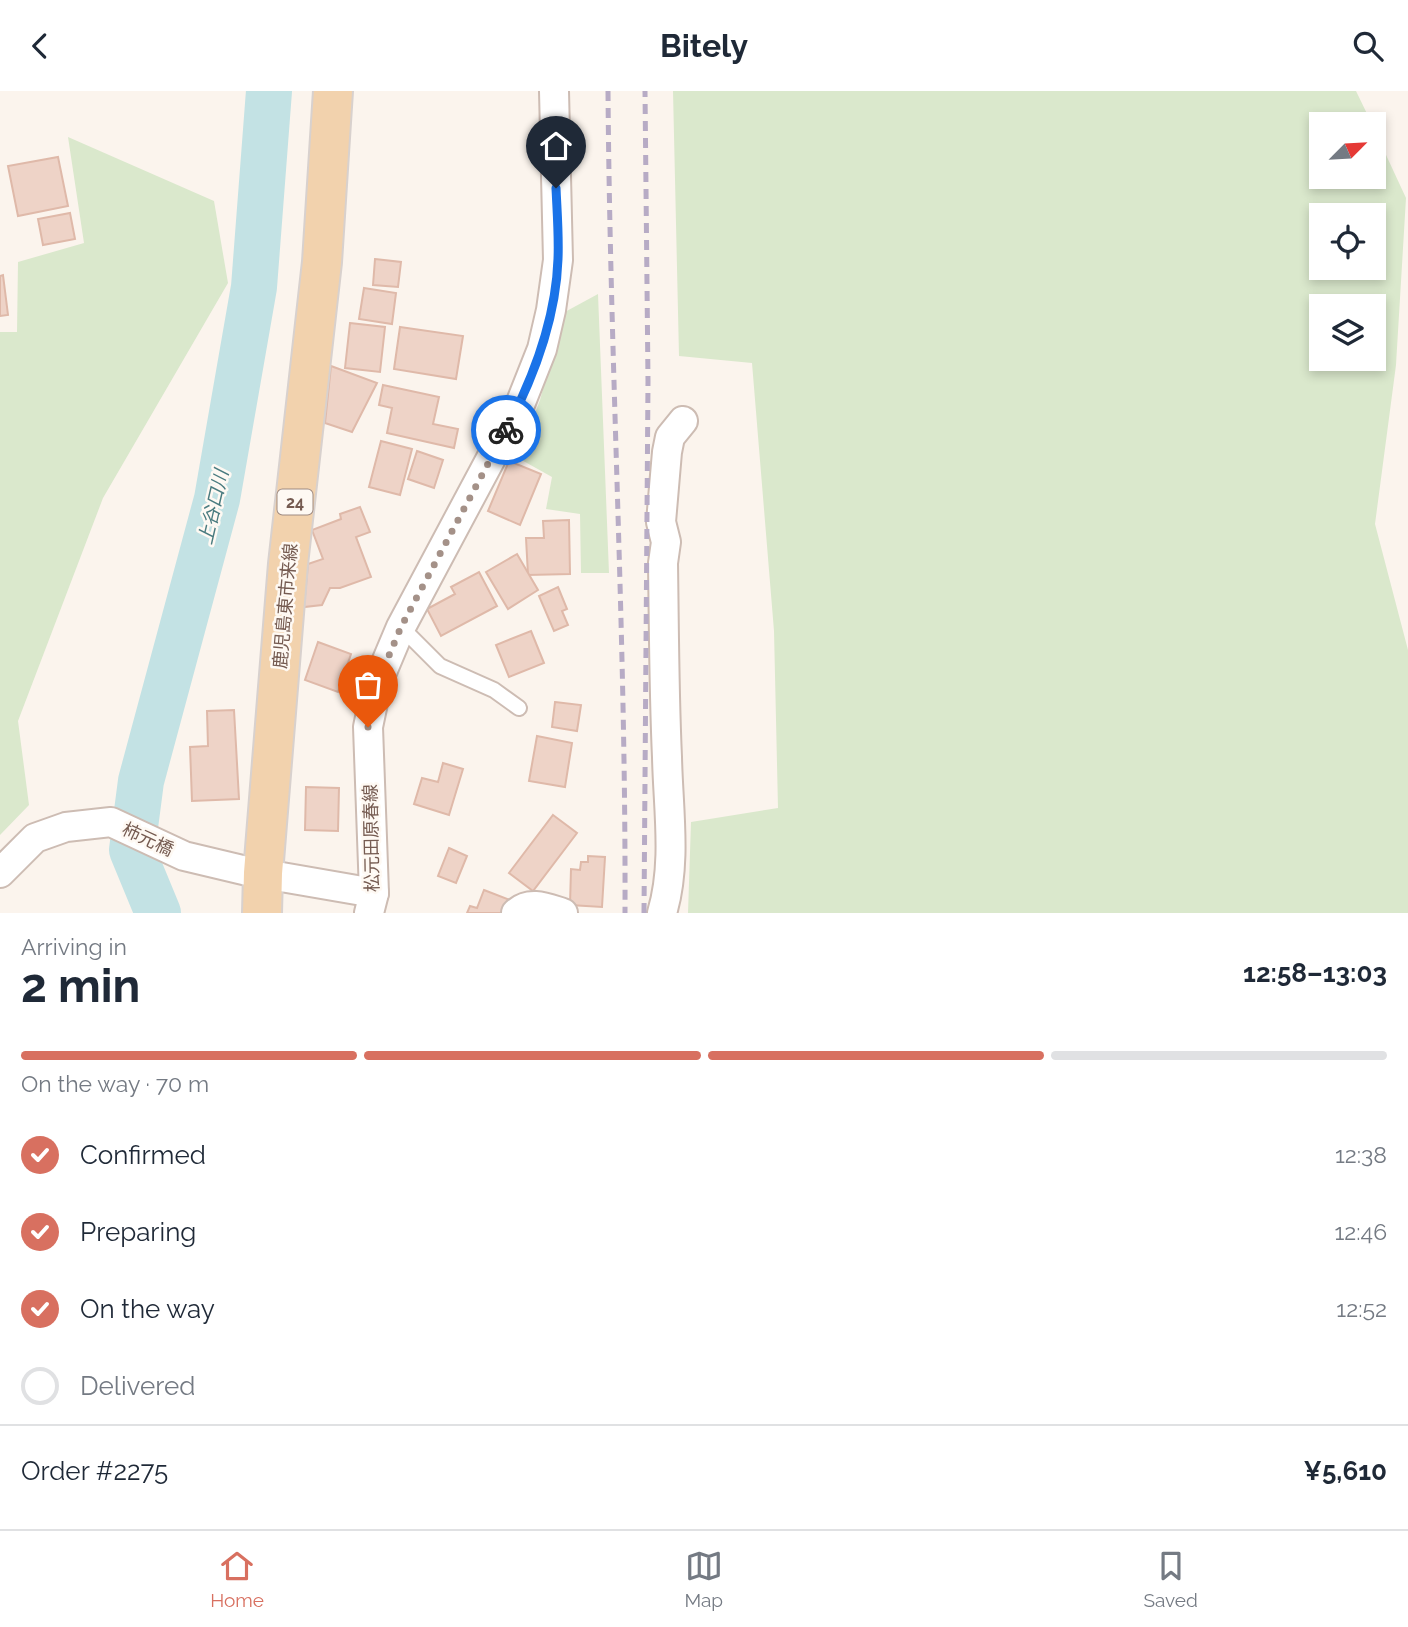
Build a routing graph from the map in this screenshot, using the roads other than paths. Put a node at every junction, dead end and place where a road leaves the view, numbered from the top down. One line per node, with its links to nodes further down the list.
1 (333, 91): 7 (main road, 鹿児島東市来線 / 24)
2 (554, 91): 4 (street, 松元田原春線)
3 (682, 421): 12 (street)
4 (401, 627): 5 (lane); 8 (street, 松元田原春線)
5 (519, 708)
6 (0, 873): 7 (street, 柿元橋)
7 (263, 873): 8 (street, 柿元橋); 9 (main road, 鹿児島東市来線 / 24)
8 (373, 907)
9 (262, 913)
10 (516, 913): 11 (street)
11 (563, 913)
12 (662, 913)

